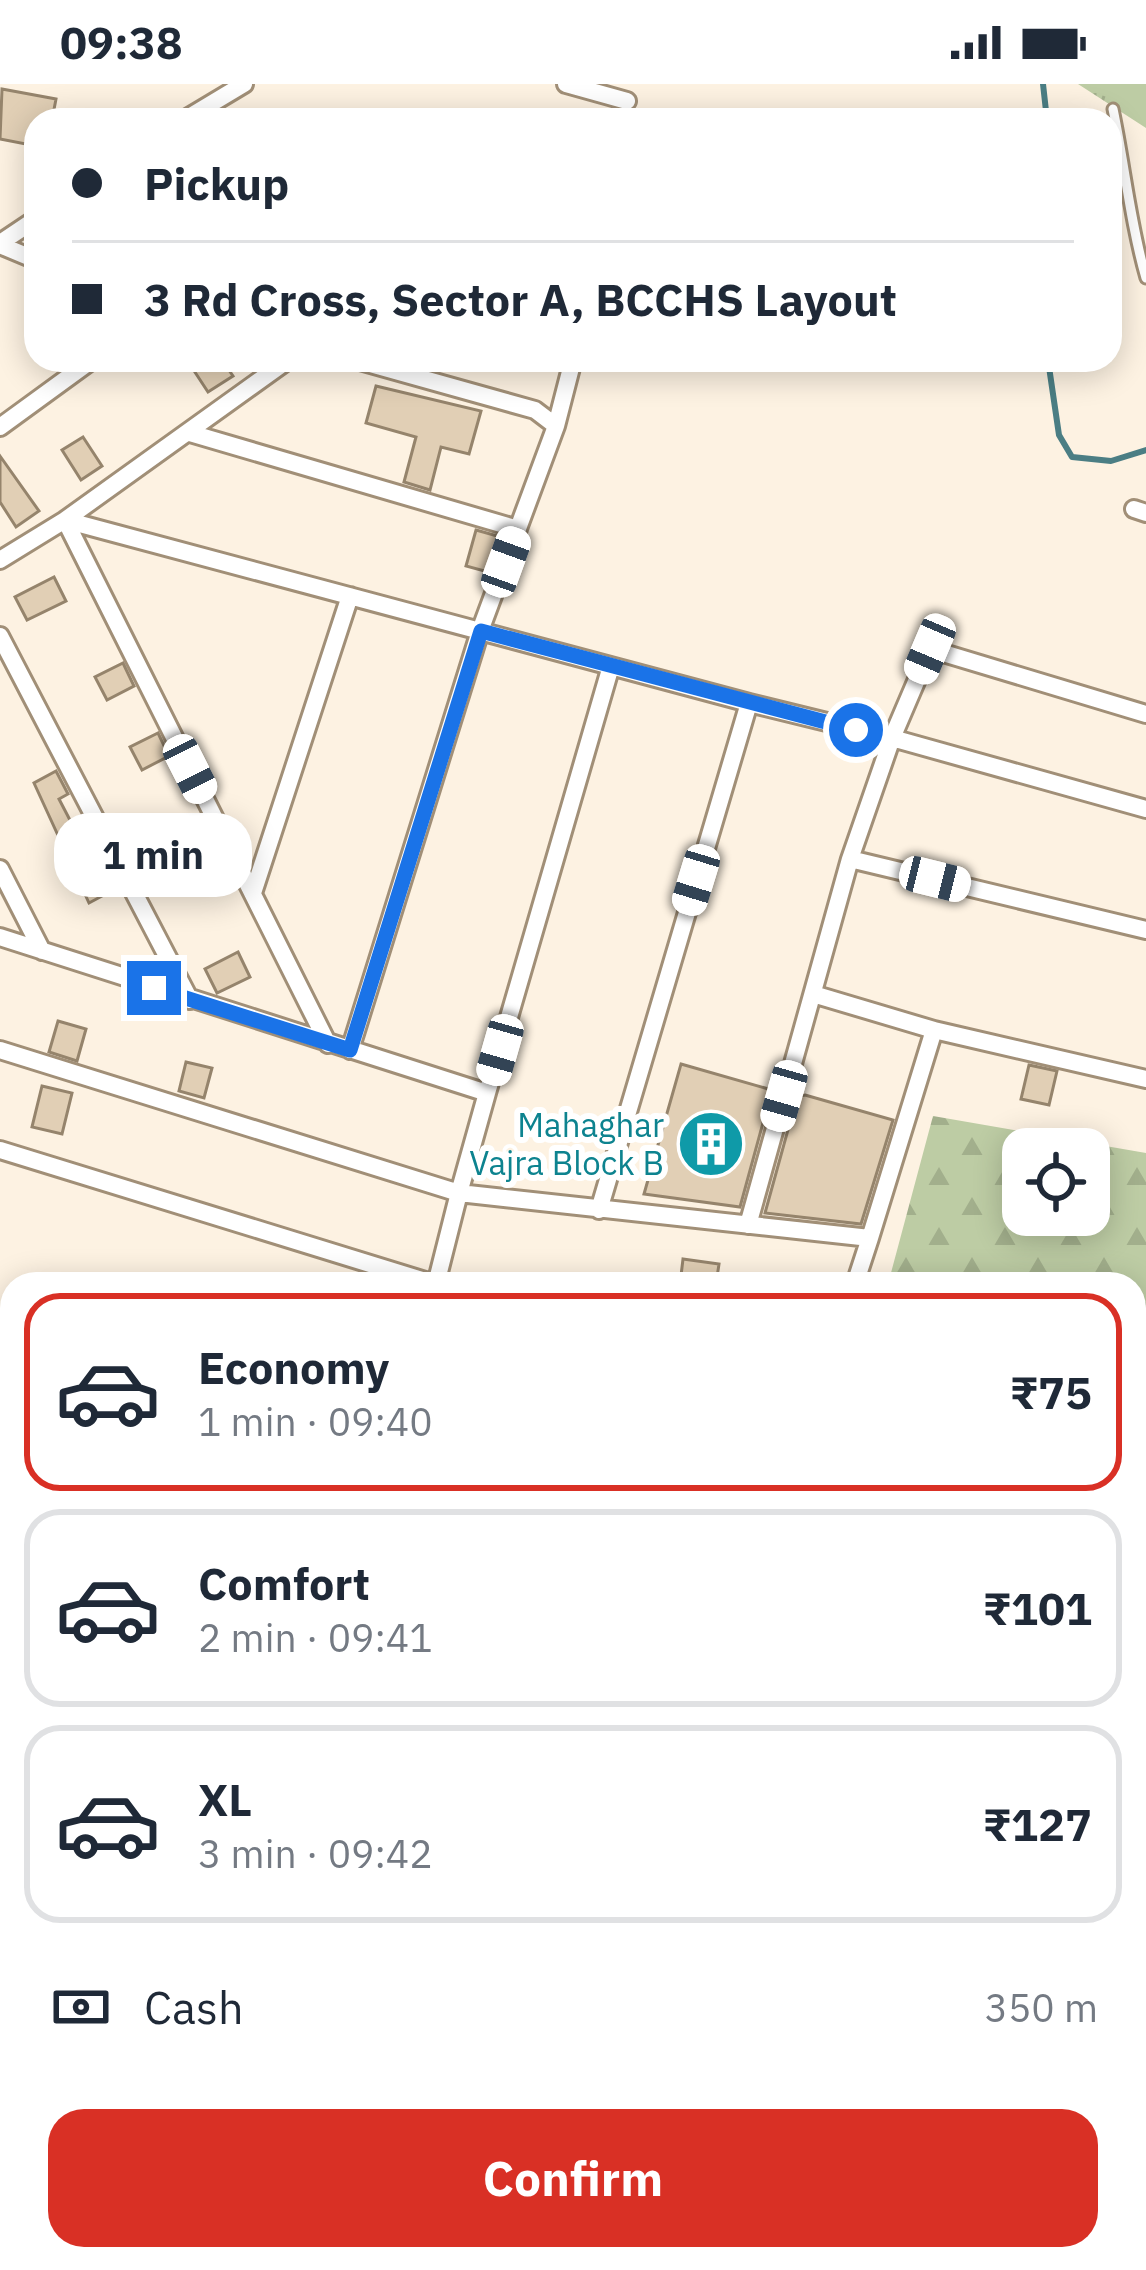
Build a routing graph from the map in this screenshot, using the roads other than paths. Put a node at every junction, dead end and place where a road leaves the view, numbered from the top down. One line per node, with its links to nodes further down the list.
1 (214, 84): 3 (street)
2 (566, 84): 4 (street)
3 (238, 88): 5 (street)
4 (627, 101)
5 (204, 108)
6 (1122, 142): 7 (lane)
7 (1140, 208): 8 (lane)
8 (1146, 278)
9 (76, 372): 14 (street)
10 (272, 372): 15 (street)
11 (399, 372): 13 (street)
12 (570, 372): 13 (street)
13 (556, 426): 17 (street)
14 (0, 427)
15 (190, 433): 16 (street); 17 (street)
16 (65, 520): 18 (street); 19 (street); 29 (street)
17 (518, 529): 20 (street)
18 (0, 560)
19 (350, 596): 20 (street); 29 (street)
20 (481, 631): 22 (street); 38 (street)
21 (0, 636): 34 (street)
22 (611, 666): 23 (street); 40 (street)
23 (749, 703): 25 (street); 43 (street)
24 (1146, 714): 25 (street)
25 (892, 739): 26 (street); 27 (street)
26 (1146, 809)
27 (850, 859): 30 (street); 33 (street)
28 (0, 869): 32 (street)
29 (253, 893): 36 (street)
30 (1146, 930)
31 (0, 937): 32 (street)
32 (41, 951): 34 (street)
33 (813, 994): 35 (street); 44 (street)
34 (190, 1000): 36 (street)
35 (934, 1030): 39 (street); 45 (street)
36 (328, 1044): 38 (street)
37 (0, 1050): 42 (street)
38 (350, 1050): 40 (street)
39 (1146, 1078)
40 (487, 1093): 42 (street)
41 (0, 1150): 46 (street)
42 (459, 1193): 43 (street); 47 (street)
43 (598, 1210): 44 (street)
44 (748, 1225): 45 (street)
45 (871, 1238): 48 (street)
46 (396, 1272)
47 (438, 1272)
48 (859, 1272)

